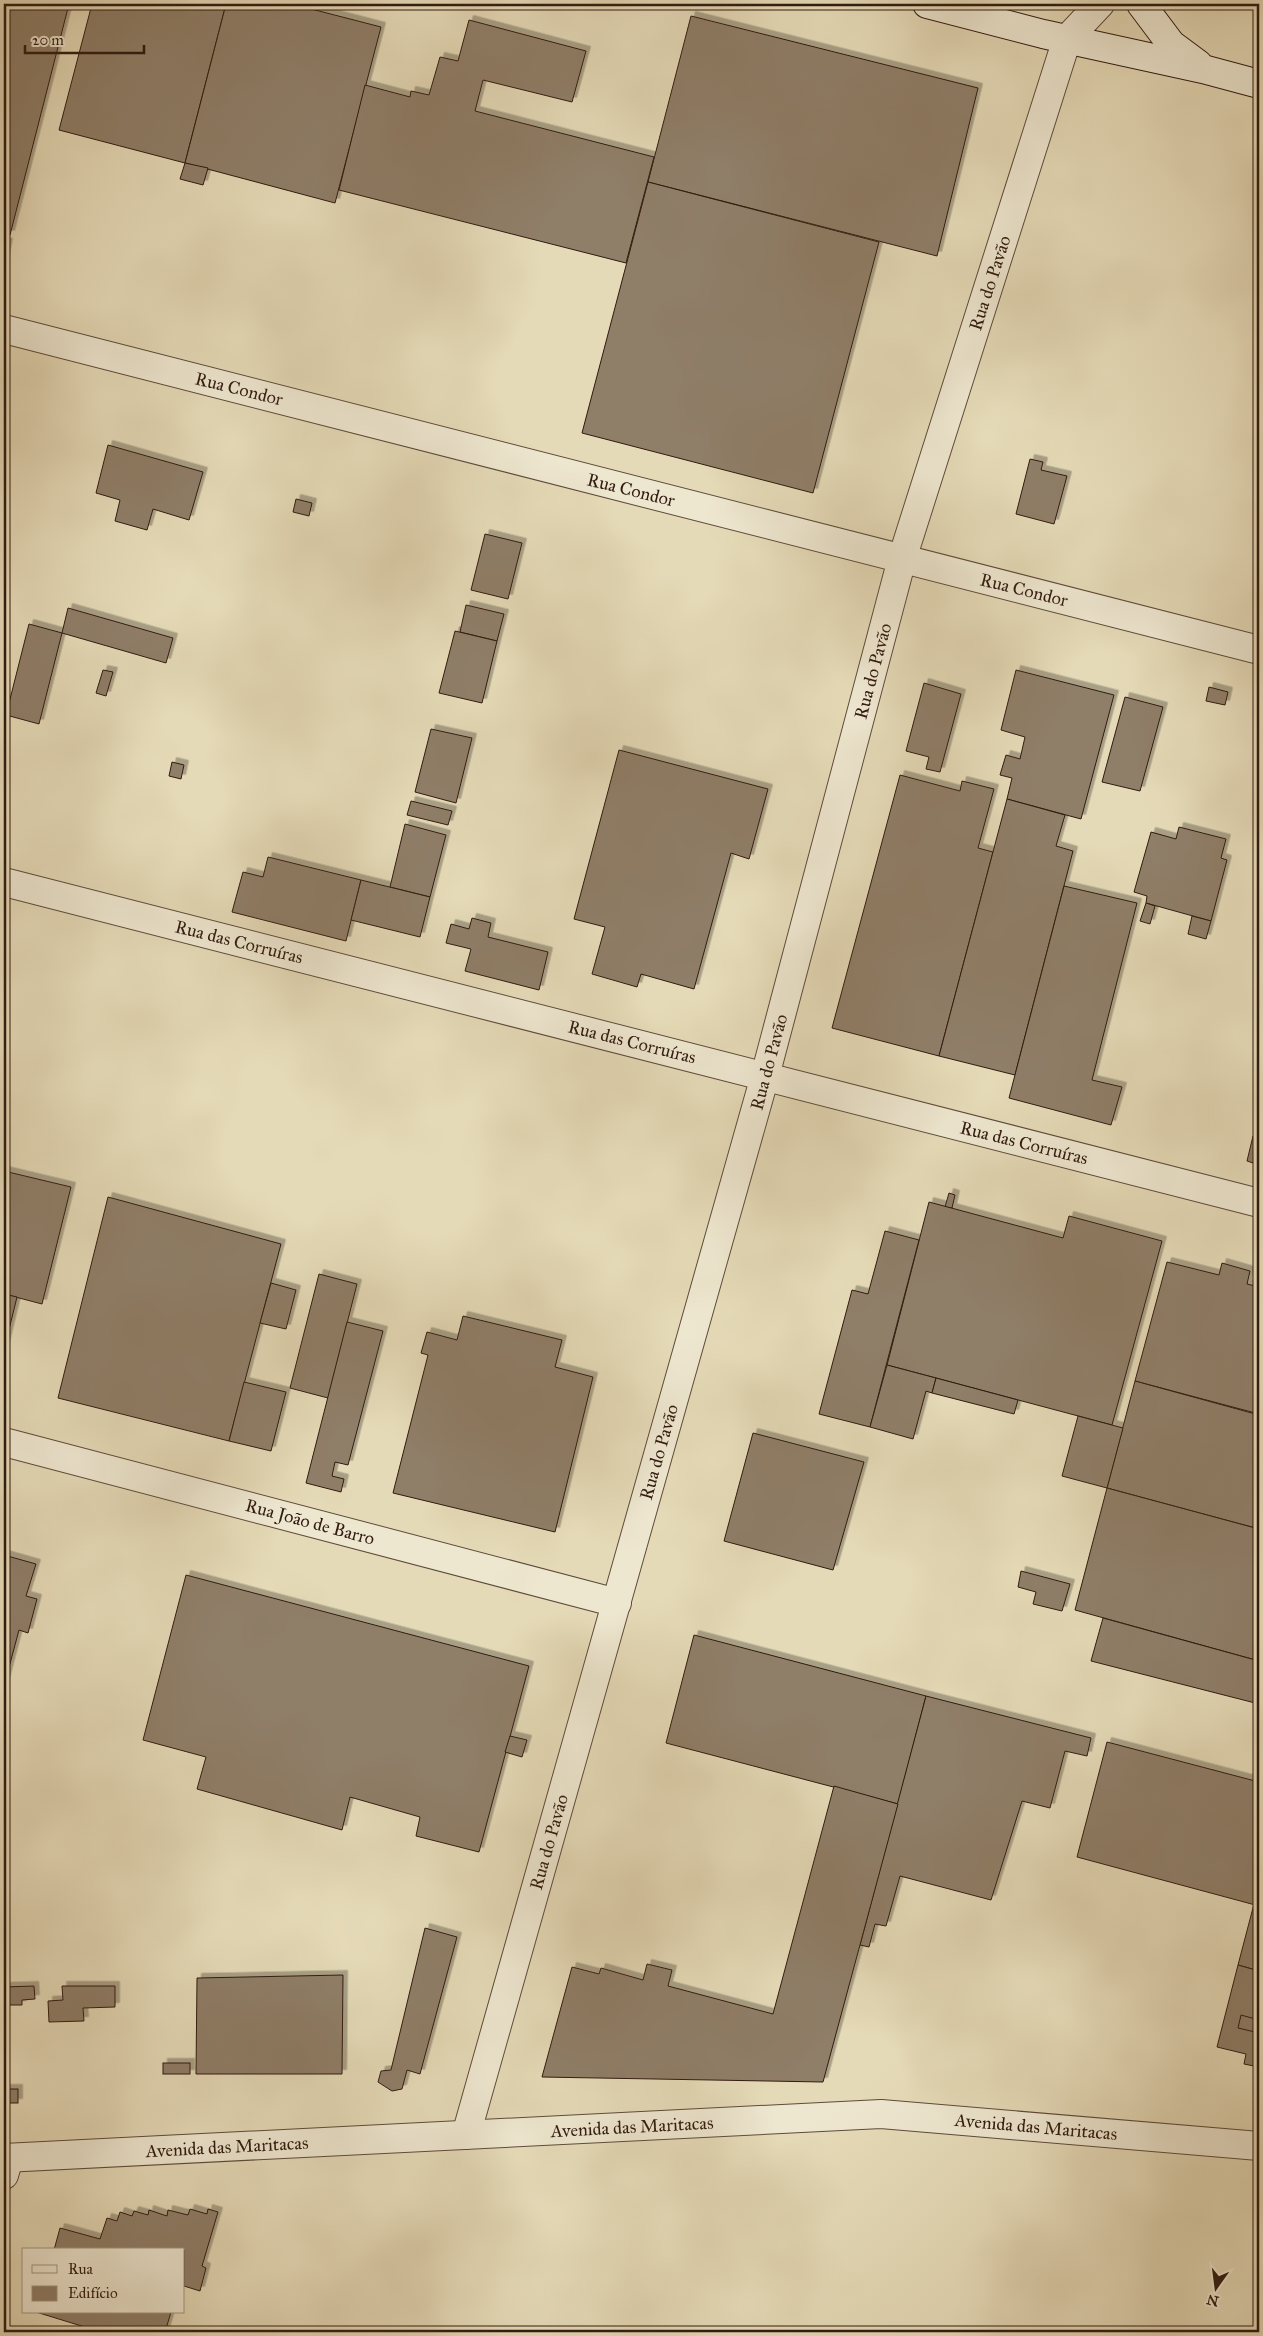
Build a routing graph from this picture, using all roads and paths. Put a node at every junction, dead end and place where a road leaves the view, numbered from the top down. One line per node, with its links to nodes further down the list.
1 (927, 4): 4 (street)
2 (1100, 4): 4 (street, Rua do Pavão)
3 (1141, 4): 5 (street)
4 (1066, 39): 5 (street); 8 (street, Rua do Pavão)
5 (1203, 69): 6 (street)
6 (1259, 84)
7 (4, 329): 8 (street, Rua Condor)
8 (902, 559): 9 (street, Rua Condor); 11 (street, Rua do Pavão)
9 (1259, 650)
10 (4, 882): 11 (street, Rua das Corruíras)
11 (765, 1076): 12 (street, Rua das Corruíras); 14 (street, Rua do Pavão)
12 (1259, 1203)
13 (4, 1442): 14 (street, Rua João de Barro)
14 (617, 1603): 15 (street, Rua do Pavão)
15 (466, 2135): 16 (street, Avenida das Maritacas); 17 (street, Avenida das Maritacas)
16 (1259, 2146)
17 (5, 2164)

